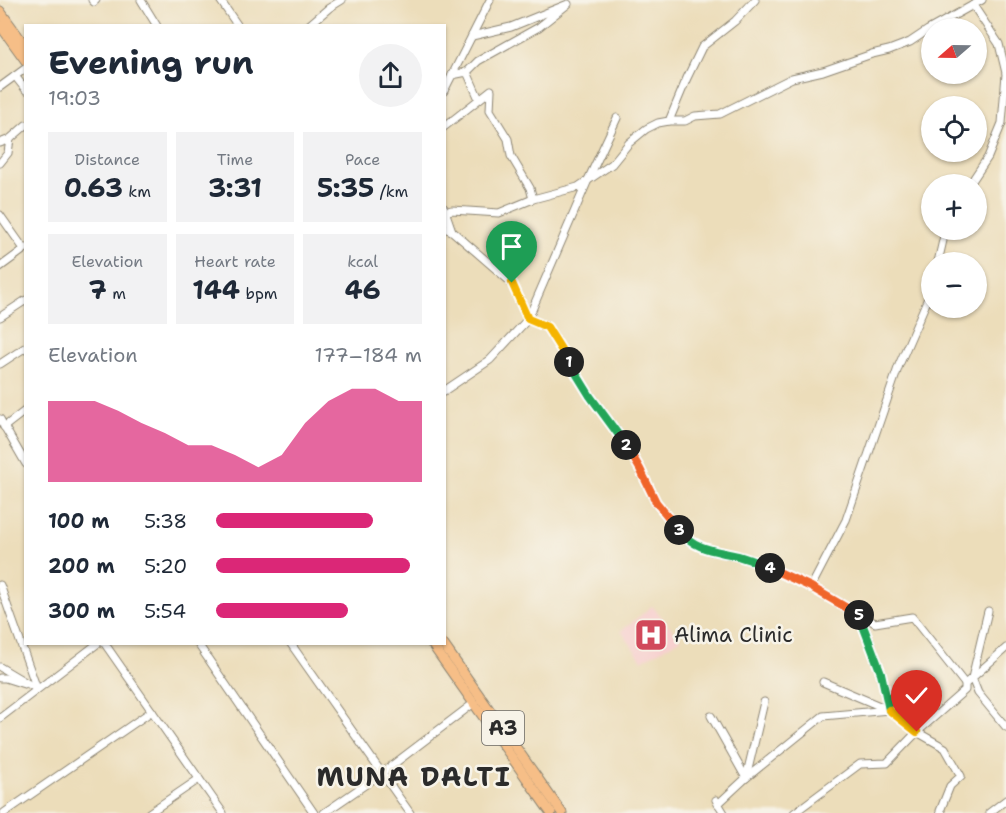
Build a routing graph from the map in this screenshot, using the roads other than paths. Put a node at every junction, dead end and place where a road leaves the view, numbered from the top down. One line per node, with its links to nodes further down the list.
1 (92, 0): 2 (street)
2 (96, 0)
3 (141, 0): 11 (street)
4 (220, 0): 12 (street)
5 (342, 0): 13 (street)
6 (490, 0): 15 (street)
7 (755, 0): 28 (street)
8 (982, 0): 9 (street)
9 (973, 5): 20 (street); 28 (street)
10 (0, 11): 16 (highway)
11 (156, 24)
12 (237, 24)
13 (310, 24)
14 (0, 25): 17 (highway)
15 (472, 36): 19 (street); 21 (street)
16 (24, 44)
17 (24, 58)
18 (24, 69): 22 (street)
19 (467, 72): 21 (street); 26 (street)
20 (1006, 73): 34 (street)
21 (452, 75): 25 (street)
22 (15, 76): 23 (street); 24 (street)
23 (0, 87)
24 (24, 87)
25 (446, 87)
26 (479, 99): 29 (street); 36 (street)
27 (617, 118): 35 (street)
28 (669, 121): 35 (street)
29 (446, 125)
30 (24, 126): 31 (street)
31 (10, 139): 32 (street); 33 (street)
32 (0, 143)
33 (0, 163)
34 (977, 174)
35 (588, 180): 36 (street); 48 (street)
36 (533, 199): 37 (street)
37 (446, 211)
38 (0, 216): 42 (street)
39 (446, 216): 41 (street)
40 (446, 229): 41 (street)
41 (452, 231): 48 (street)
42 (24, 248)
43 (24, 250): 44 (street)
44 (0, 267)
45 (24, 301): 47 (street)
46 (921, 314): 57 (street)
47 (0, 317)
48 (528, 319): 51 (street); 57 (street)
49 (24, 348): 50 (street)
50 (0, 364)
51 (446, 390)
52 (24, 412): 54 (street)
53 (0, 419): 54 (street)
54 (4, 427): 55 (street)
55 (24, 461)
56 (0, 585): 72 (street)
57 (811, 587): 59 (street)
58 (988, 611): 69 (street)
59 (860, 615): 71 (street); 75 (street)
60 (96, 645): 72 (street)
61 (106, 645): 76 (street)
62 (199, 645): 88 (street)
63 (292, 645): 81 (street)
64 (433, 645): 74 (highway, A3)
65 (444, 645): 92 (highway, A3)
66 (1006, 648): 69 (street)
67 (0, 667): 72 (street)
68 (0, 678): 72 (street)
69 (972, 678): 71 (street); 79 (street)
70 (823, 682): 75 (street)
71 (965, 684): 80 (street)
72 (37, 689): 78 (street)
73 (764, 702): 82 (street)
74 (474, 703): 81 (street); 91 (highway, A3)
75 (889, 710): 80 (street); 82 (street)
76 (152, 711): 83 (street); 85 (street)
77 (711, 716): 82 (street)
78 (0, 718)
79 (1006, 727)
80 (917, 732): 94 (street); 95 (street)
81 (382, 773): 89 (street); 90 (street)
82 (746, 778): 93 (street)
83 (199, 779): 86 (street); 87 (street)
84 (1006, 800): 96 (street)
85 (4, 813)
86 (149, 813)
87 (223, 813)
88 (314, 813)
89 (324, 813)
90 (410, 813)
91 (551, 813)
92 (562, 813)
93 (724, 813)
94 (794, 813)
95 (942, 813)
96 (989, 813)

